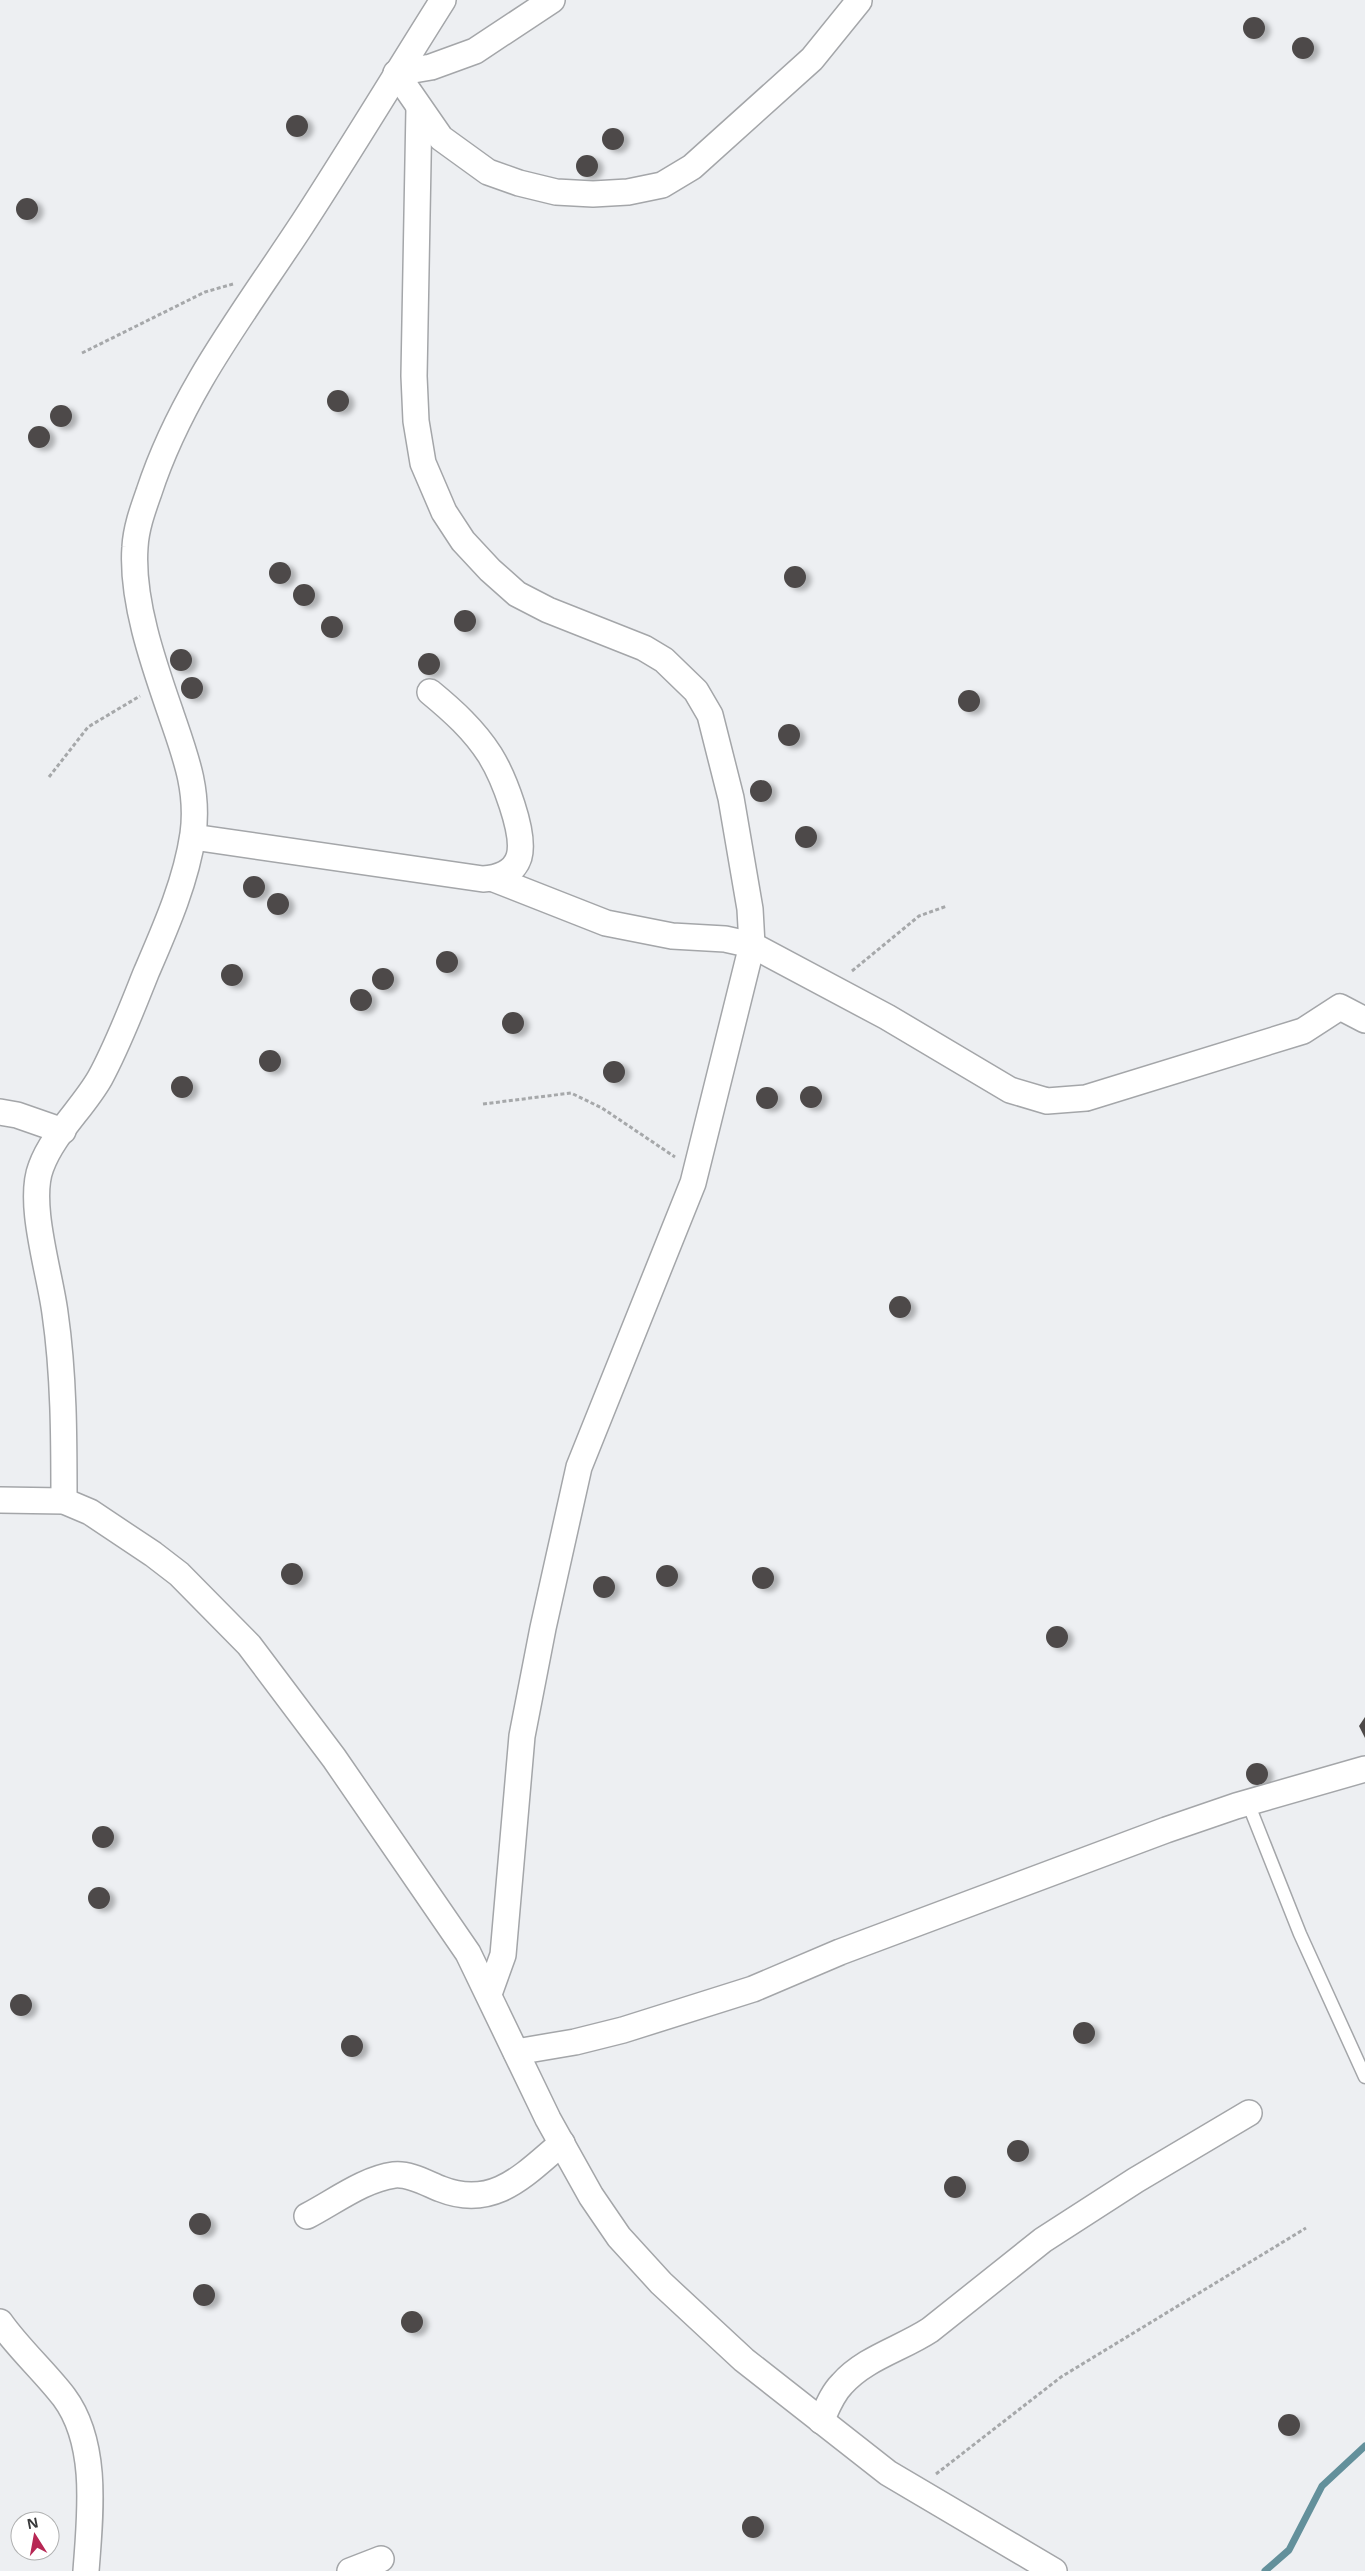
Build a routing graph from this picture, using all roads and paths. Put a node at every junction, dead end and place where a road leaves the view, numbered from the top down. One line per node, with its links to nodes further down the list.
1 (443, 0): 4 (street)
2 (552, 0): 4 (street)
3 (860, 1): 5 (street)
4 (396, 73): 5 (street); 6 (street)
5 (419, 108): 14 (street)
6 (270, 272): 7 (path); 8 (street)
7 (82, 353)
8 (161, 684): 10 (path); 11 (street)
9 (430, 692): 12 (street)
10 (49, 777)
11 (193, 837): 12 (street); 19 (street)
12 (494, 879): 14 (street)
13 (947, 906): 15 (path)
14 (752, 945): 15 (street); 20 (street)
15 (820, 981): 16 (street)
16 (1365, 1020)
17 (483, 1104): 20 (path)
18 (0, 1112): 19 (street)
19 (63, 1131): 22 (street)
20 (696, 1171): 25 (street)
21 (0, 1500): 22 (street)
22 (64, 1501): 25 (street)
23 (1365, 1770): 24 (street)
24 (1248, 1803): 26 (street); 27 (lane)
25 (489, 1994): 26 (street)
26 (516, 2052): 29 (street)
27 (1365, 2077)
28 (1249, 2113): 33 (street)
29 (562, 2143): 30 (street); 33 (street)
30 (308, 2216)
31 (1306, 2228): 34 (path)
32 (0, 2322): 36 (street)
33 (821, 2421): 34 (street)
34 (916, 2490): 38 (street)
35 (381, 2558): 37 (street)
36 (86, 2571)
37 (350, 2571)
38 (1054, 2571)

